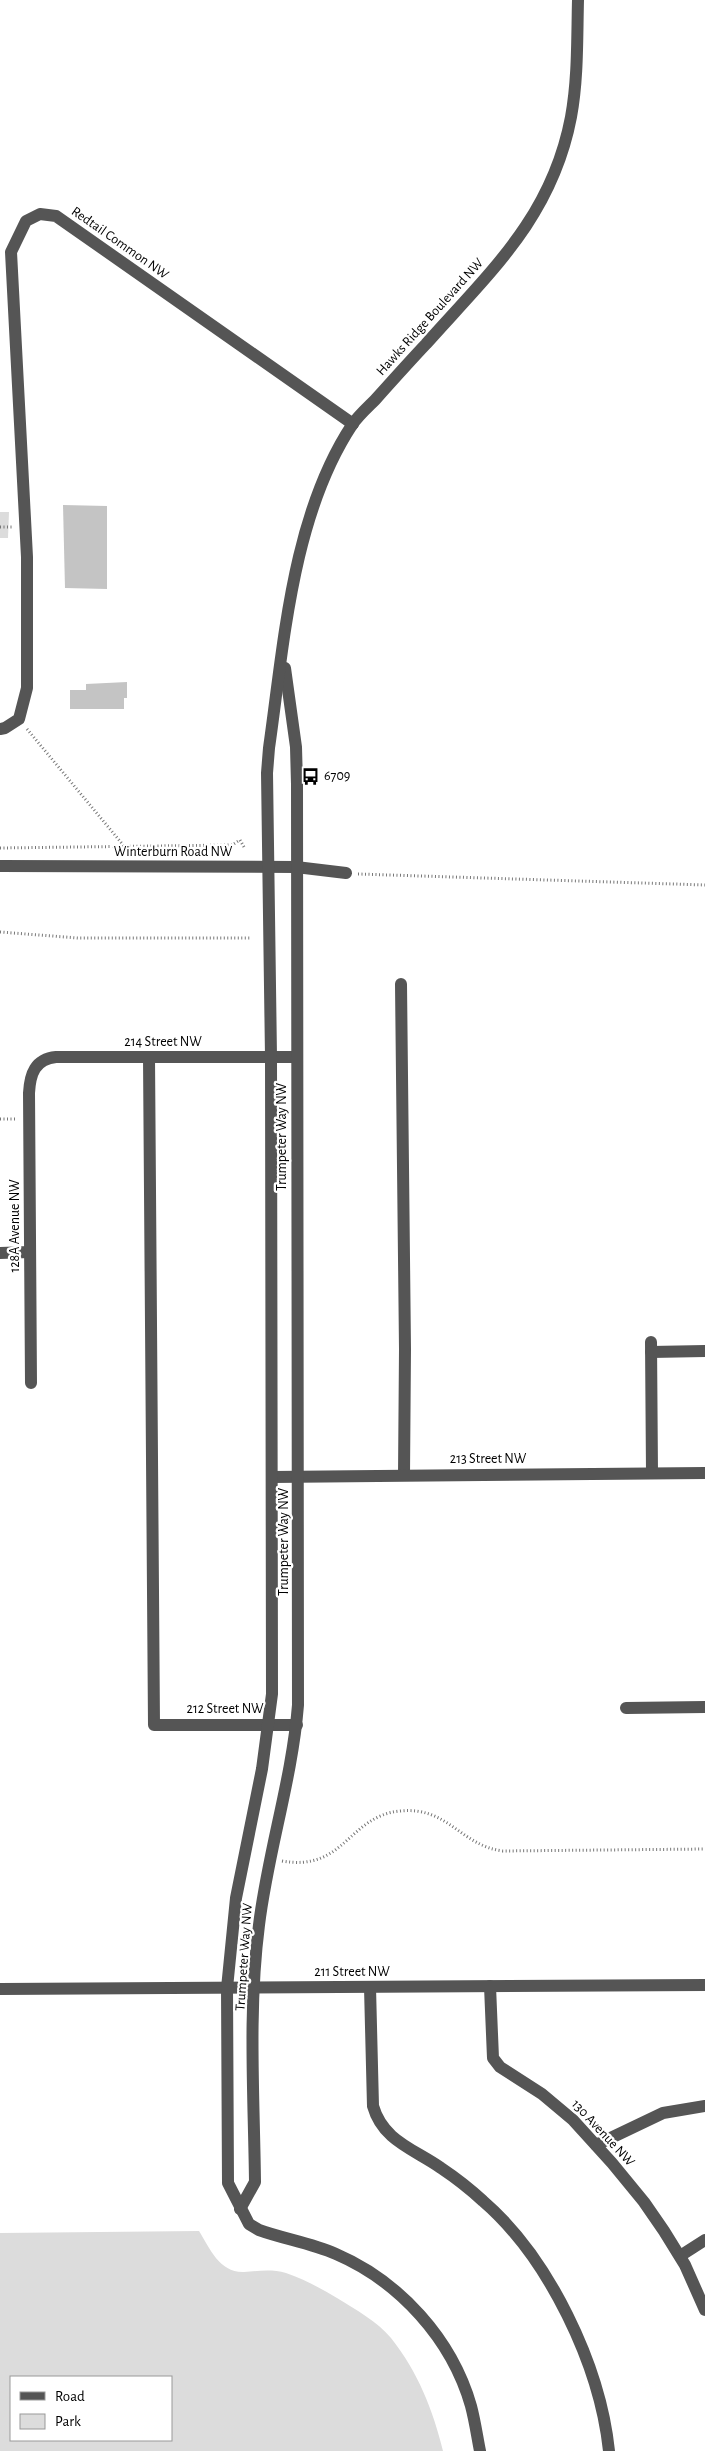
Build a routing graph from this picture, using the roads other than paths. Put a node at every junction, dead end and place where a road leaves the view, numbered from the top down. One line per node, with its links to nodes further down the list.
1 (578, 0): 2 (street, Hawks Ridge Boulevard NW)
2 (353, 424): 3 (street, Hawks Ridge Boulevard NW); 4 (street, Redtail Common NW)
3 (283, 650): 6 (street, Hawks Ridge Boulevard NW); 7 (street, Hawks Ridge Boulevard NW)
4 (0, 729)
5 (0, 866): 6 (street, Winterburn Road NW)
6 (269, 866): 7 (street, Winterburn Road NW); 11 (street, Trumpeter Way NW)
7 (296, 867): 8 (street, Winterburn Road NW); 12 (street, Trumpeter Way NW)
8 (346, 873)
9 (401, 984): 20 (street)
10 (149, 1057): 11 (street, 214 Street NW); 13 (street, 214 Street NW); 25 (street, 212 Street NW)
11 (271, 1057): 12 (street, 214 Street NW); 21 (street, Trumpeter Way NW)
12 (297, 1057): 22 (street, Trumpeter Way NW)
13 (34, 1069): 14 (street, 128A Avenue NW)
14 (30, 1252): 15 (street); 17 (street, 128A Avenue NW)
15 (0, 1253)
16 (705, 1351): 18 (street)
17 (31, 1383)
18 (652, 1473): 19 (street, 213 Street NW); 20 (street, 213 Street NW)
19 (705, 1473)
20 (404, 1475): 22 (street, 213 Street NW)
21 (272, 1477): 22 (street, 213 Street NW); 25 (street, Trumpeter Way NW)
22 (299, 1477): 26 (street, Trumpeter Way NW)
23 (705, 1707): 24 (street)
24 (626, 1708)
25 (269, 1724): 26 (street, 212 Street NW); 30 (street, Trumpeter Way NW)
26 (296, 1724): 31 (street, Trumpeter Way NW)
27 (705, 1985): 28 (street, 211 Street NW)
28 (490, 1986): 29 (street, 211 Street NW); 34 (street, 130 Avenue NW)
29 (370, 1987): 31 (street, 211 Street NW); 40 (street)
30 (227, 1988): 31 (street, 211 Street NW); 32 (street, 211 Street NW); 35 (street, Trumpeter Way NW)
31 (254, 1988): 35 (street, Trumpeter Way NW)
32 (0, 1989)
33 (705, 2106): 34 (street)
34 (596, 2145): 37 (street, 130 Avenue NW)
35 (240, 2209): 39 (street, Trumpeter Way NW)
36 (705, 2240): 37 (street)
37 (680, 2256): 38 (street, 130 Avenue NW)
38 (705, 2310)
39 (480, 2451)
40 (609, 2451)

